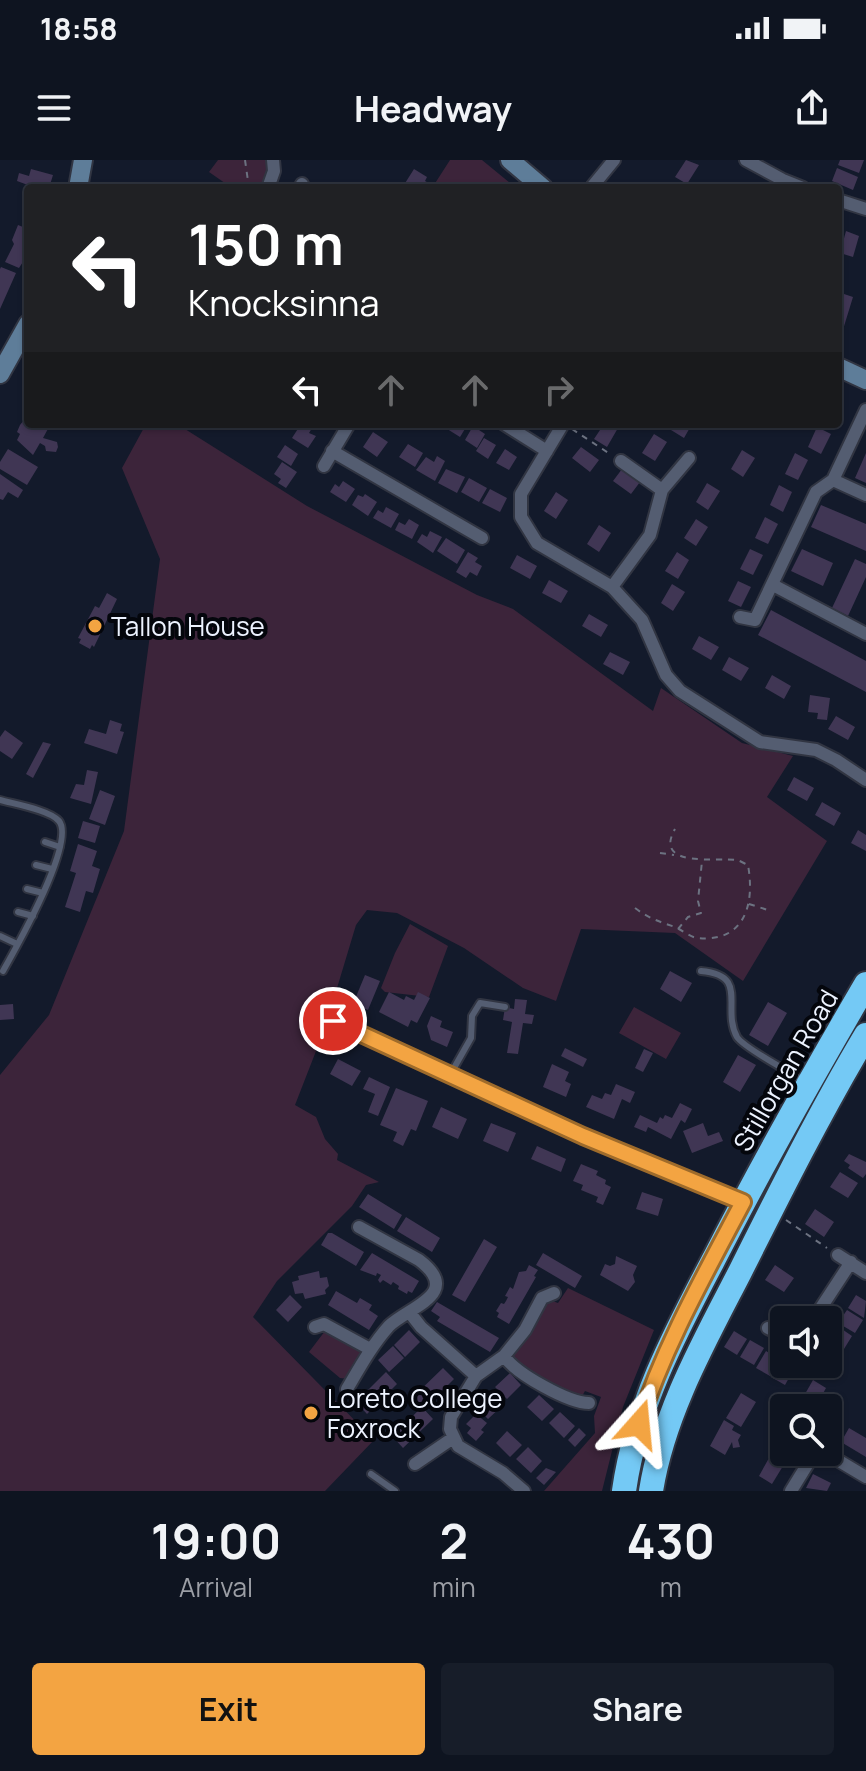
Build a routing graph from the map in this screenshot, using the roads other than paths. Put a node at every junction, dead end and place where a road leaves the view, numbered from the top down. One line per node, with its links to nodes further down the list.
1 (83, 160): 7 (street)
2 (273, 160): 8 (street)
3 (510, 160): 9 (street)
4 (614, 160): 10 (street)
5 (746, 160): 6 (street)
6 (763, 164): 11 (street)
7 (79, 184)
8 (273, 184)
9 (538, 184)
10 (594, 184)
11 (796, 184)
12 (842, 201): 13 (street)
13 (866, 209)
14 (24, 331): 16 (street)
15 (842, 369): 17 (street)
16 (0, 374)
17 (866, 380)
18 (866, 410): 27 (street)
19 (346, 428): 22 (street)
20 (510, 428): 23 (street)
21 (561, 428): 23 (street)
22 (332, 451): 26 (street); 30 (street)
23 (547, 451): 32 (street)
24 (689, 458): 28 (street)
25 (621, 461): 28 (street)
26 (324, 466)
27 (833, 480): 29 (street); 31 (street)
28 (662, 490): 32 (street)
29 (866, 495)
30 (482, 538)
31 (773, 585): 33 (street); 35 (street)
32 (612, 587): 36 (street)
33 (740, 617)
34 (866, 617): 35 (street)
35 (863, 632)
36 (866, 780)
37 (0, 800): 39 (lane)
38 (45, 842): 39 (lane)
39 (60, 847): 41 (lane)
40 (36, 865): 41 (lane)
41 (52, 869): 43 (lane)
42 (27, 889): 43 (lane)
43 (43, 893): 45 (lane)
44 (18, 912): 45 (lane)
45 (33, 916): 47 (lane)
46 (0, 936): 47 (lane)
47 (17, 944): 48 (lane)
48 (3, 971)
49 (701, 971): 56 (lane)
50 (866, 984): 56 (highway, Stillorgan Road)
51 (505, 1007): 55 (lane)
52 (333, 1021): 55 (street)
53 (866, 1035): 54 (highway, Stillorgan Road)
54 (859, 1065): 80 (highway, Stillorgan Road)
55 (450, 1075): 57 (street)
56 (808, 1083): 57 (highway, Stillorgan Road)
57 (743, 1202): 79 (highway, Stillorgan Road)
58 (359, 1227): 64 (street)
59 (838, 1255): 60 (street)
60 (851, 1262): 61 (street); 63 (street)
61 (866, 1273)
62 (554, 1293): 67 (street)
63 (822, 1306)
64 (410, 1313): 66 (street); 68 (street)
65 (315, 1327): 66 (street)
66 (370, 1349): 69 (street)
67 (504, 1356): 68 (street); 70 (street)
68 (476, 1376): 71 (street)
69 (347, 1389)
70 (589, 1403)
71 (453, 1438): 73 (street); 78 (street)
72 (842, 1463): 76 (street)
73 (415, 1464)
74 (806, 1466): 81 (street)
75 (371, 1474): 77 (lane)
76 (866, 1477)
77 (395, 1491)
78 (524, 1491)
79 (624, 1491)
80 (651, 1491)
81 (791, 1491)

